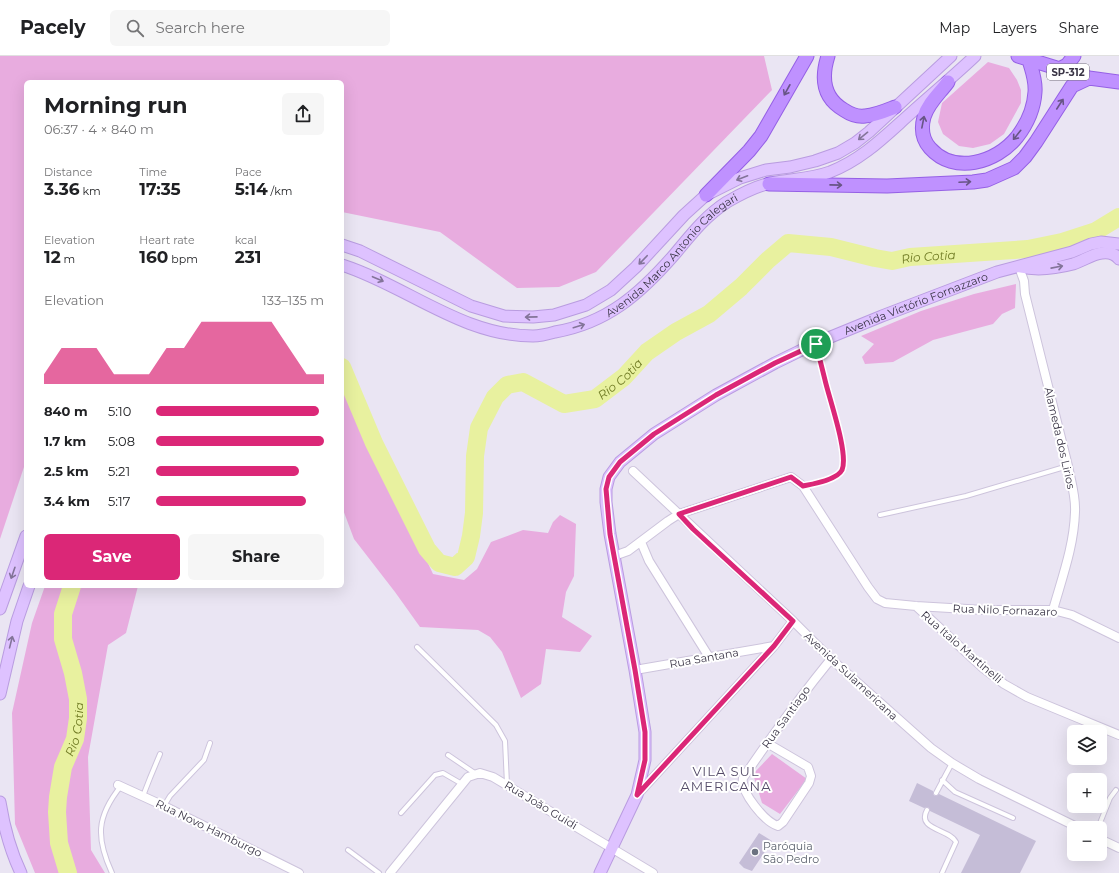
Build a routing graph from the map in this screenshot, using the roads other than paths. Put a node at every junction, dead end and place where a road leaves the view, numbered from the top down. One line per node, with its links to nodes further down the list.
1 (807, 56): 13 (main road, one-way to 13)
2 (828, 56): 11 (main road)
3 (951, 56): 11 (main road, Avenida Marco Antonio Calegari)
4 (975, 56): 9 (main road, Avenida Marco Antonio Calegari)
5 (1074, 56): 7 (main road)
6 (1023, 58): 7 (main road, SP-312); 9 (main road, one-way to 9)
7 (1059, 69): 8 (main road, SP-312)
8 (1089, 78): 10 (main road, SP-312); 12 (main road, one-way to 8)
9 (948, 82): 12 (main road, Avenida Marco Antonio Calegari)
10 (1119, 82)
11 (895, 107): 13 (main road, Avenida Marco Antonio Calegari, one-way to 13)
12 (769, 184): 17 (main road, Avenida Marco Antonio Calegari, one-way to 12)
13 (706, 195): 15 (main road, Avenida Marco Antonio Calegari, one-way to 15)
14 (1119, 244): 18 (main road, Avenida Victório Fornazzaro)
15 (344, 246)
16 (1119, 259): 18 (main road, one-way to 16)
17 (344, 266)
18 (1019, 267): 19 (main road, Avenida Victório Fornazzaro); 20 (street, Alameda dos Lirios)
19 (816, 344): 22 (lane); 27 (main road, Avenida Victório Fornazzaro)
20 (1068, 466): 24 (lane); 31 (street, Alameda dos Lirios)
21 (633, 471): 23 (street, Avenida Sulamericana)
22 (803, 486): 23 (street); 29 (street, Rua Nilo Fornazaro)
23 (679, 514): 26 (street); 32 (street, Avenida Sulamericana)
24 (880, 515)
25 (24, 542): 30 (main road, one-way to 30)
26 (641, 542): 27 (street); 36 (street)
27 (614, 556): 38 (main road, Avenida Victório Fornazzaro)
28 (27, 588): 39 (main road, one-way to 28)
29 (916, 606): 31 (street, Rua Nilo Fornazaro); 40 (street, Rua Italo Martinelli)
30 (0, 609)
31 (1053, 610): 33 (street, Rua Nilo Fornazaro)
32 (793, 621): 34 (street); 37 (street, Avenida Sulamericana)
33 (1119, 638)
34 (774, 646): 36 (street, Rua Santana); 53 (street)
35 (417, 647): 49 (lane)
36 (709, 657): 38 (street, Rua Santana)
37 (831, 659): 42 (street, Rua Santiago); 45 (street, Avenida Sulamericana)
38 (635, 670): 53 (main road, Avenida Victório Fornazzaro)
39 (0, 694)
40 (1119, 735)
41 (210, 743): 56 (lane)
42 (767, 743): 42 (street, Rua Santiago)
43 (160, 754): 54 (lane)
44 (448, 755): 46 (lane)
45 (952, 763): 47 (lane); 61 (street, Avenida Sulamericana)
46 (476, 774): 48 (street); 49 (street, Rua João Guidi)
47 (942, 780): 52 (lane); 59 (lane)
48 (462, 784): 58 (lane); 71 (street)
49 (507, 785): 63 (street, Rua João Guidi)
50 (120, 786): 54 (street, Rua Novo Hamburgo); 68 (lane)
51 (1116, 790): 60 (lane)
52 (936, 792)
53 (637, 795): 63 (main road, Avenida Victório Fornazzaro)
54 (143, 796): 56 (street, Rua Novo Hamburgo)
55 (0, 802): 67 (main road)
56 (164, 806): 66 (street, Rua Novo Hamburgo)
57 (927, 810): 74 (lane)
58 (401, 813)
59 (1013, 818)
60 (1101, 821)
61 (1067, 822)
62 (1107, 842): 64 (street)
63 (611, 848): 72 (main road, Avenida Victório Fornazzaro); 73 (street, Rua João Guidi)
64 (1119, 848)
65 (348, 850): 70 (lane)
66 (284, 870): 69 (street, Rua Novo Hamburgo)
67 (20, 873)
68 (112, 873)
69 (299, 873)
70 (380, 873)
71 (390, 873)
72 (600, 873)
73 (653, 873)
74 (942, 873)

